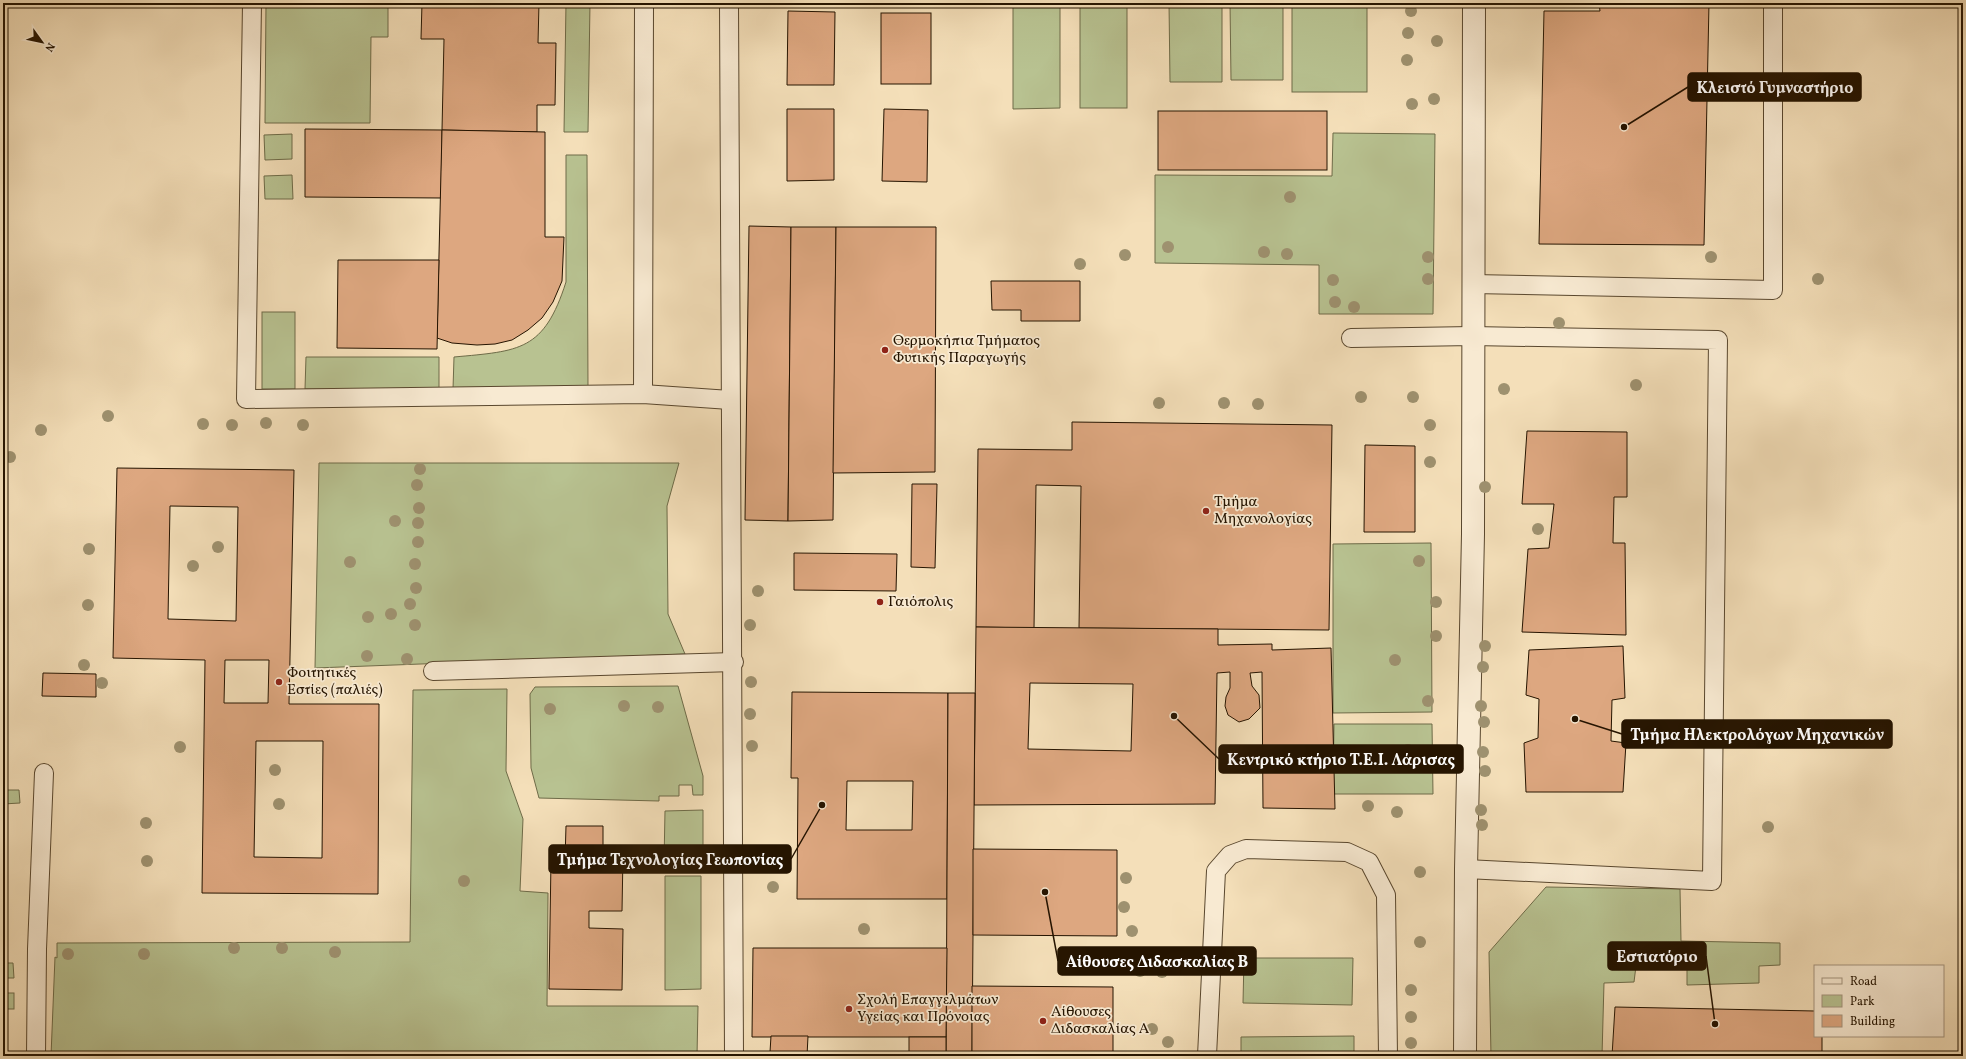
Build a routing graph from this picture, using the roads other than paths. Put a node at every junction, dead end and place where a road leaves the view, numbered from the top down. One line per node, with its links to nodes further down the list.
1 (252, 3): 9 (lane)
2 (644, 3): 9 (lane)
3 (729, 3): 10 (lane)
4 (1474, 3): 6 (street)
5 (1773, 3): 6 (lane)
6 (1472, 284): 7 (street)
7 (1472, 336): 8 (lane); 14 (street); 14 (lane)
8 (1350, 338)
9 (643, 394): 10 (lane)
10 (730, 400): 11 (lane)
11 (734, 662): 12 (lane); 16 (lane)
12 (433, 671)
13 (44, 773): 15 (lane)
14 (1466, 869): 19 (street)
15 (36, 1056)
16 (734, 1056)
17 (1207, 1056): 18 (lane)
18 (1388, 1056)
19 (1465, 1056)

